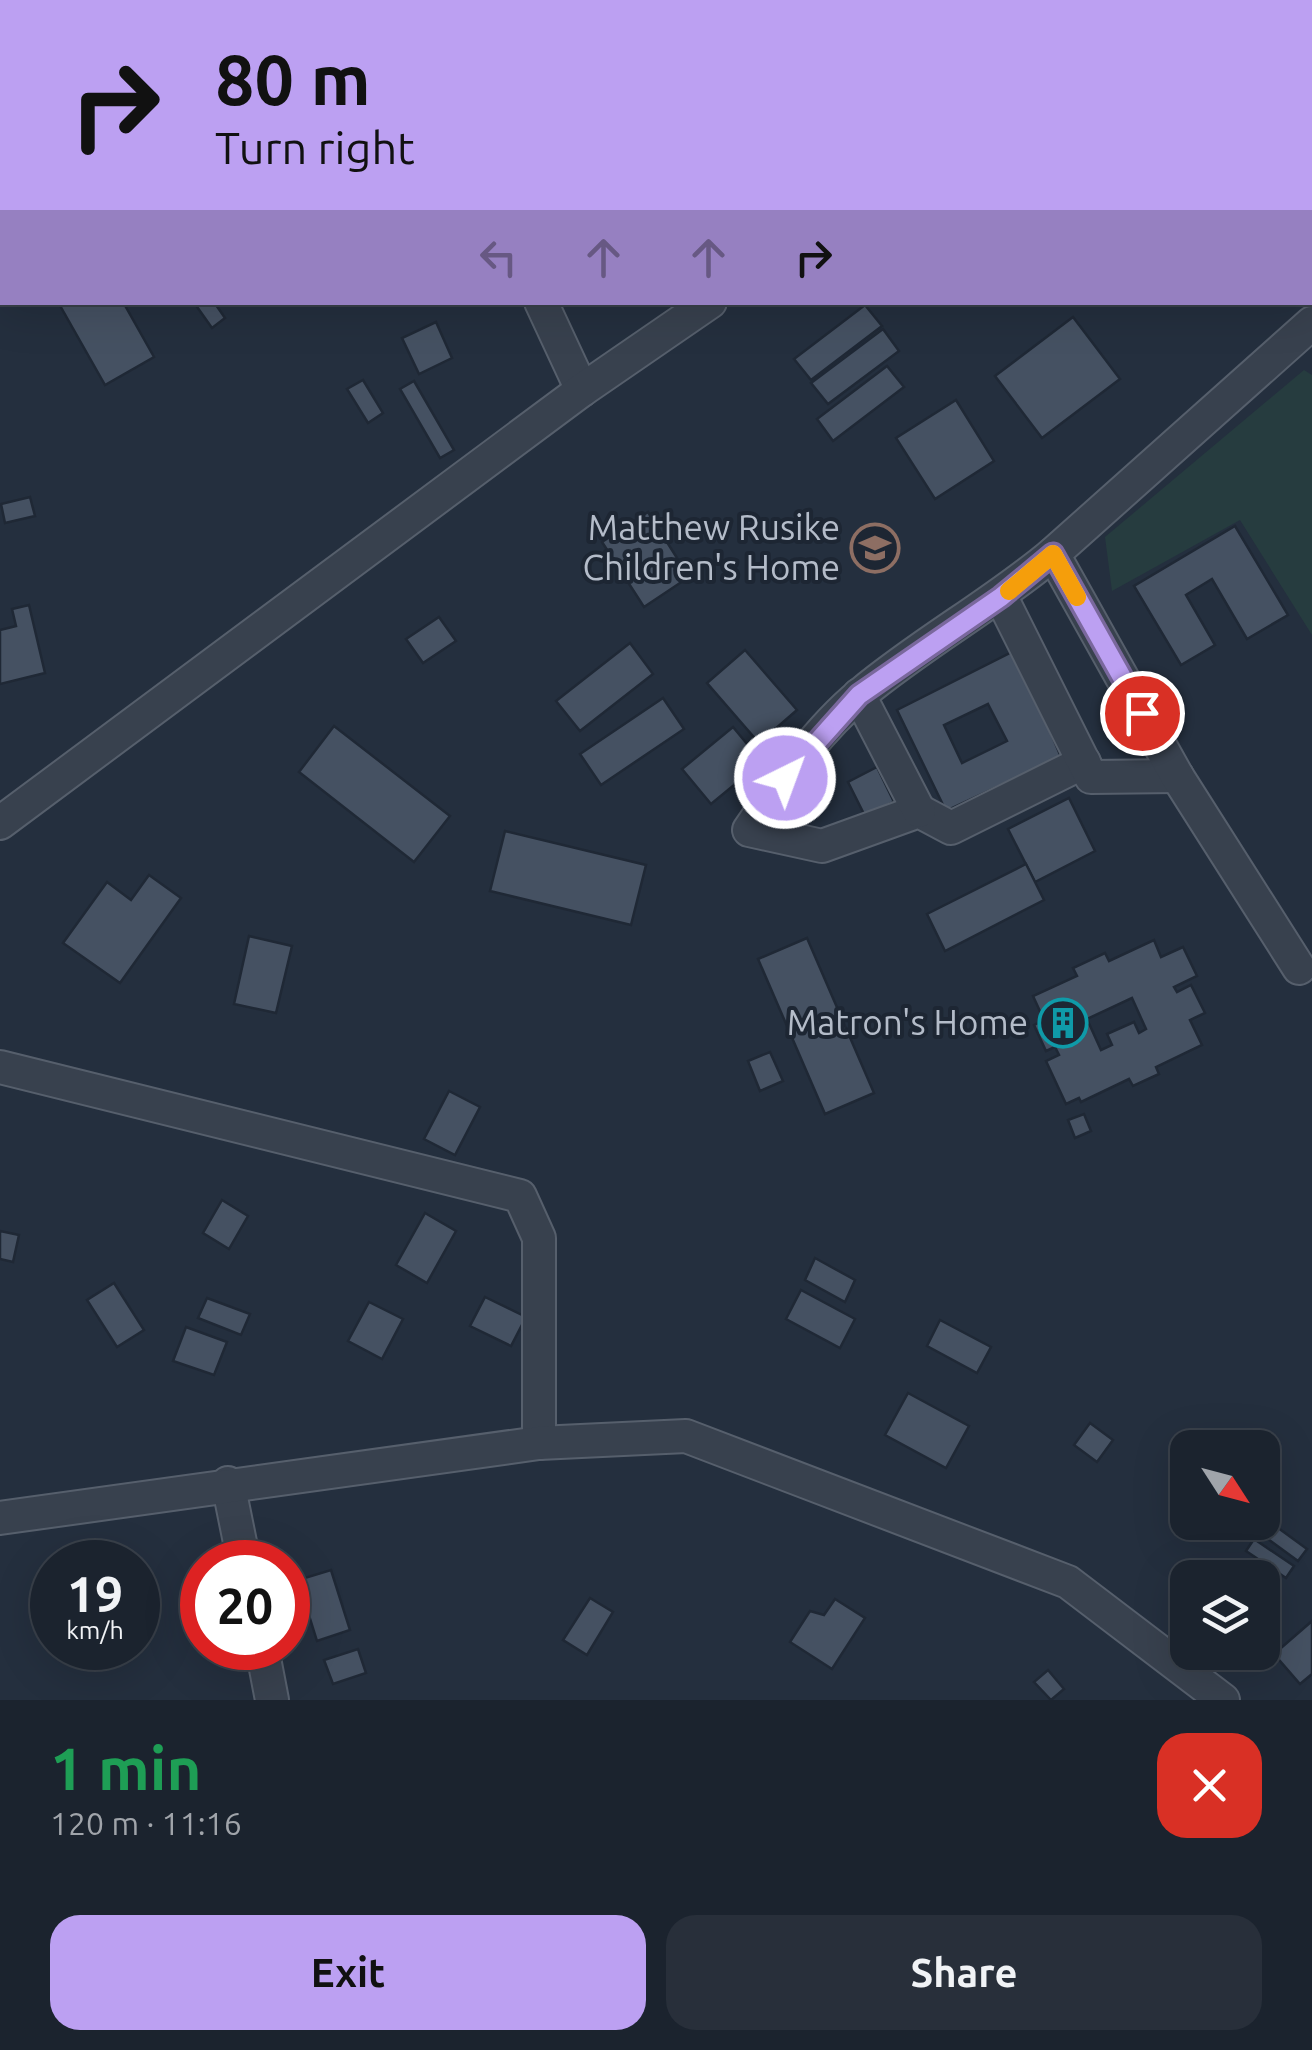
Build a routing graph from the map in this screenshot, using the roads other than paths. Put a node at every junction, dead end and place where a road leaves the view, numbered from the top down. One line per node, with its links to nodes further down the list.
1 (542, 305): 4 (street)
2 (706, 305): 4 (street)
3 (1312, 323): 5 (street)
4 (582, 390): 11 (street)
5 (1053, 554): 6 (street); 9 (street)
6 (1001, 597): 7 (street); 8 (street)
7 (859, 695): 10 (street); 10 (street)
8 (1084, 762): 9 (street); 10 (street)
9 (1177, 776): 12 (street)
10 (919, 811)
11 (0, 823)
12 (1299, 968)
13 (0, 1067): 14 (street)
14 (539, 1443): 15 (street); 20 (street)
15 (228, 1483): 16 (street); 17 (street)
16 (0, 1518)
17 (240, 1540)
18 (266, 1670): 19 (street)
19 (272, 1700)
20 (1223, 1700)

